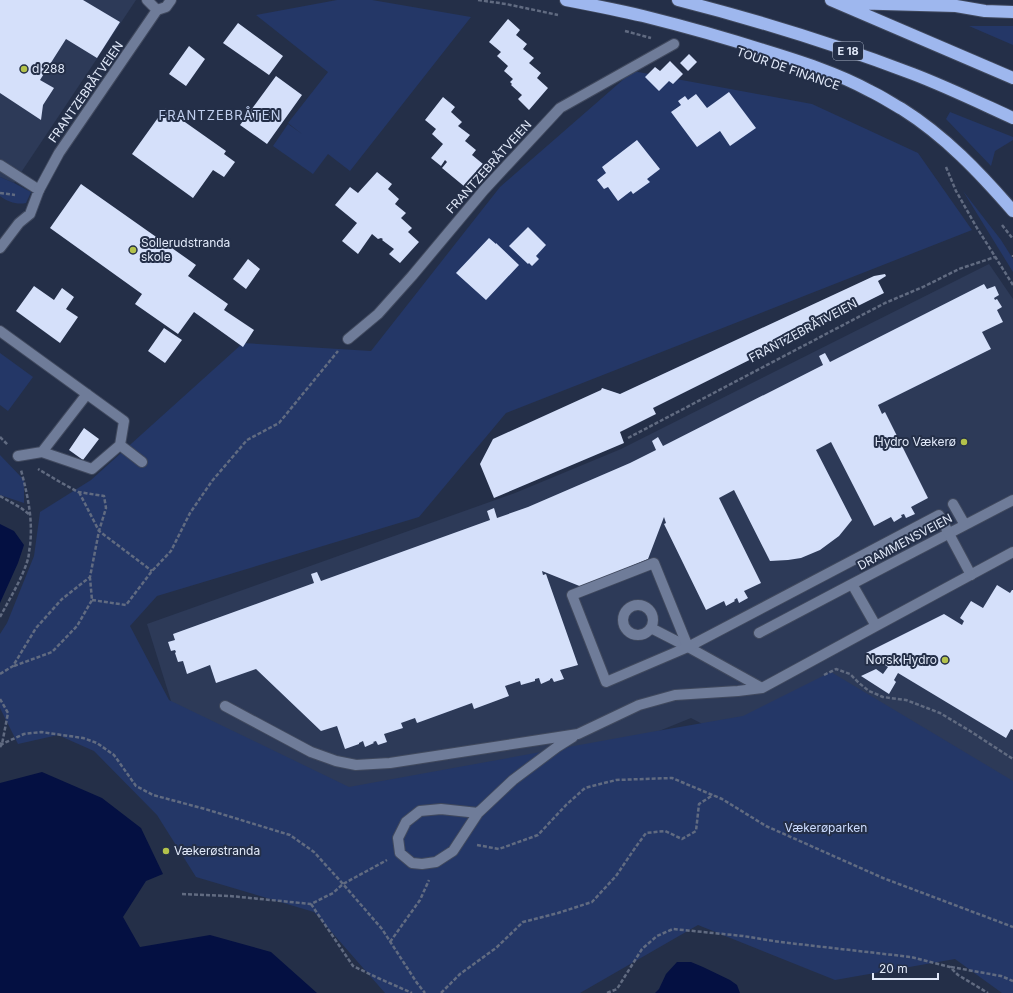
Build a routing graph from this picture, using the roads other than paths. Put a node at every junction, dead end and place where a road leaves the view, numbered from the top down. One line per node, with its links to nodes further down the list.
1 (147, 0): 6 (street)
2 (171, 0): 6 (street)
3 (566, 0): 13 (highway)
4 (678, 0): 10 (highway, E 18)
5 (836, 2): 7 (highway); 9 (highway)
6 (157, 10): 12 (street, FRANTZEBRÅTVEIEN)
7 (1013, 12)
8 (674, 44): 16 (street, FRANTZEBRÅTVEIEN)
9 (1013, 78)
10 (1013, 118)
11 (0, 164): 12 (street)
12 (39, 190): 14 (street, FRANTZEBRÅTVEIEN)
13 (1013, 211)
14 (0, 248)
15 (0, 331): 17 (street)
16 (348, 339)
17 (87, 394): 18 (street); 19 (street)
18 (120, 445): 19 (street); 21 (street)
19 (42, 452): 20 (street)
20 (18, 456)
21 (142, 462)
22 (1013, 500): 24 (street, DRAMMENSVEIEN)
23 (953, 504): 24 (street)
24 (965, 525): 25 (street, DRAMMENSVEIEN)
25 (949, 534): 27 (street); 28 (street, DRAMMENSVEIEN); 32 (street)
26 (1013, 552): 27 (street)
27 (971, 575): 29 (street)
28 (852, 584): 29 (street, DRAMMENSVEIEN); 31 (street)
29 (876, 626): 33 (street)
30 (651, 628): 32 (street)
31 (759, 634)
32 (688, 647): 32 (street); 33 (street)
33 (762, 688): 35 (street)
34 (225, 706): 35 (street)
35 (578, 734): 36 (street)
36 (478, 814): 36 (street)

